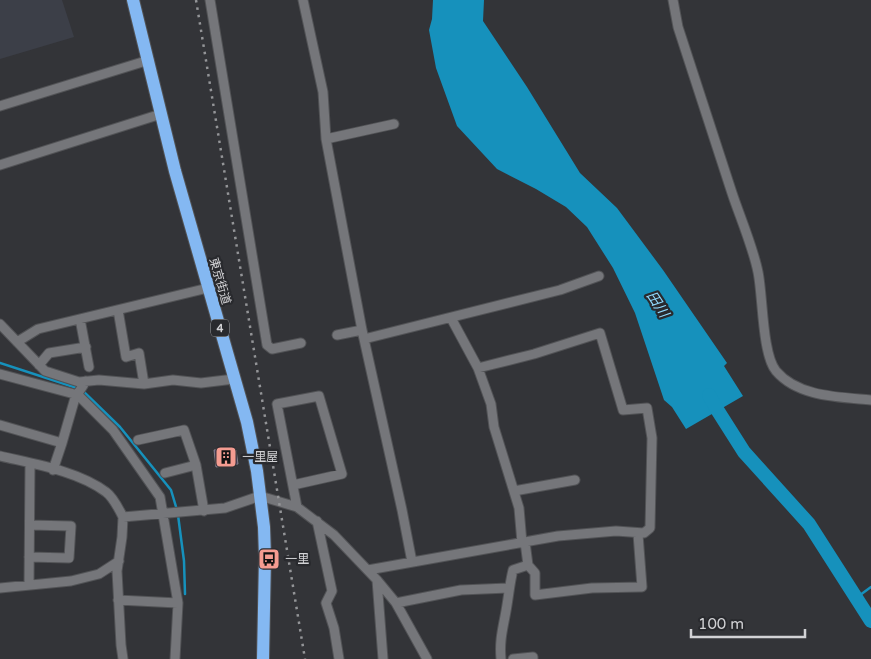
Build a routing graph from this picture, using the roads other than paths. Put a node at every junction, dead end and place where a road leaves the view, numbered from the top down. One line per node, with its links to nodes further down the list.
1 (210, 0): 21 (street)
2 (303, 0): 9 (street)
3 (673, 0): 31 (street)
4 (134, 1): 5 (highway, 東京街道 / 4)
5 (149, 60): 6 (street); 7 (highway, 東京街道 / 4)
6 (0, 106)
7 (161, 114): 10 (street); 12 (highway, 東京街道 / 4)
8 (394, 124): 9 (street)
9 (326, 139): 17 (street)
10 (0, 165)
11 (599, 276): 14 (street)
12 (208, 288): 13 (street); 27 (highway, 東京街道 / 4)
13 (118, 310): 15 (street); 29 (street)
14 (450, 318): 19 (street); 25 (street)
15 (80, 319): 20 (street); 22 (street)
16 (0, 324): 20 (street)
17 (362, 330): 18 (street); 19 (street)
18 (337, 336)
19 (364, 340): 54 (street)
20 (17, 342): 23 (street)
21 (301, 343)
22 (86, 347): 23 (street); 24 (street)
23 (39, 365): 28 (street)
24 (90, 367)
25 (478, 368): 42 (street); 50 (street)
26 (0, 374): 30 (street)
27 (234, 379): 29 (street); 43 (highway, 東京街道 / 4)
28 (86, 383): 29 (street); 30 (street)
29 (144, 384)
30 (78, 394): 34 (street); 46 (street)
31 (871, 400)
32 (0, 425): 34 (street)
33 (138, 440): 37 (street)
34 (62, 444): 38 (street)
35 (0, 456): 36 (street)
36 (30, 464): 38 (street); 49 (street)
37 (196, 465): 39 (street); 45 (street)
38 (53, 470): 47 (street)
39 (165, 473)
40 (576, 480): 42 (street)
41 (292, 485): 41 (street); 44 (street)
42 (514, 491): 51 (street)
43 (260, 496): 44 (street); 45 (street); 66 (highway, 東京街道 / 4)
44 (297, 507): 48 (street)
45 (204, 511): 46 (street)
46 (163, 514): 47 (street); 62 (street)
47 (123, 517): 53 (street)
48 (317, 521): 56 (street); 67 (street)
49 (30, 525): 52 (street); 52 (street)
50 (638, 534): 51 (street); 55 (street)
51 (523, 542): 54 (street); 55 (street)
52 (29, 557): 58 (street)
53 (119, 560): 58 (street); 61 (street)
54 (412, 562): 56 (street)
55 (528, 566): 60 (street)
56 (368, 570): 57 (street)
57 (377, 580): 63 (street); 68 (street)
58 (29, 585): 59 (street)
59 (0, 588)
60 (508, 588): 63 (street); 70 (street)
61 (118, 600): 62 (street); 64 (street)
62 (178, 603): 65 (street)
63 (396, 603): 69 (street)
64 (123, 659)
65 (175, 659)
66 (263, 659)
67 (339, 659)
68 (383, 659)
69 (427, 659)
70 (502, 659)
71 (513, 659): 72 (street)
72 (534, 659)

